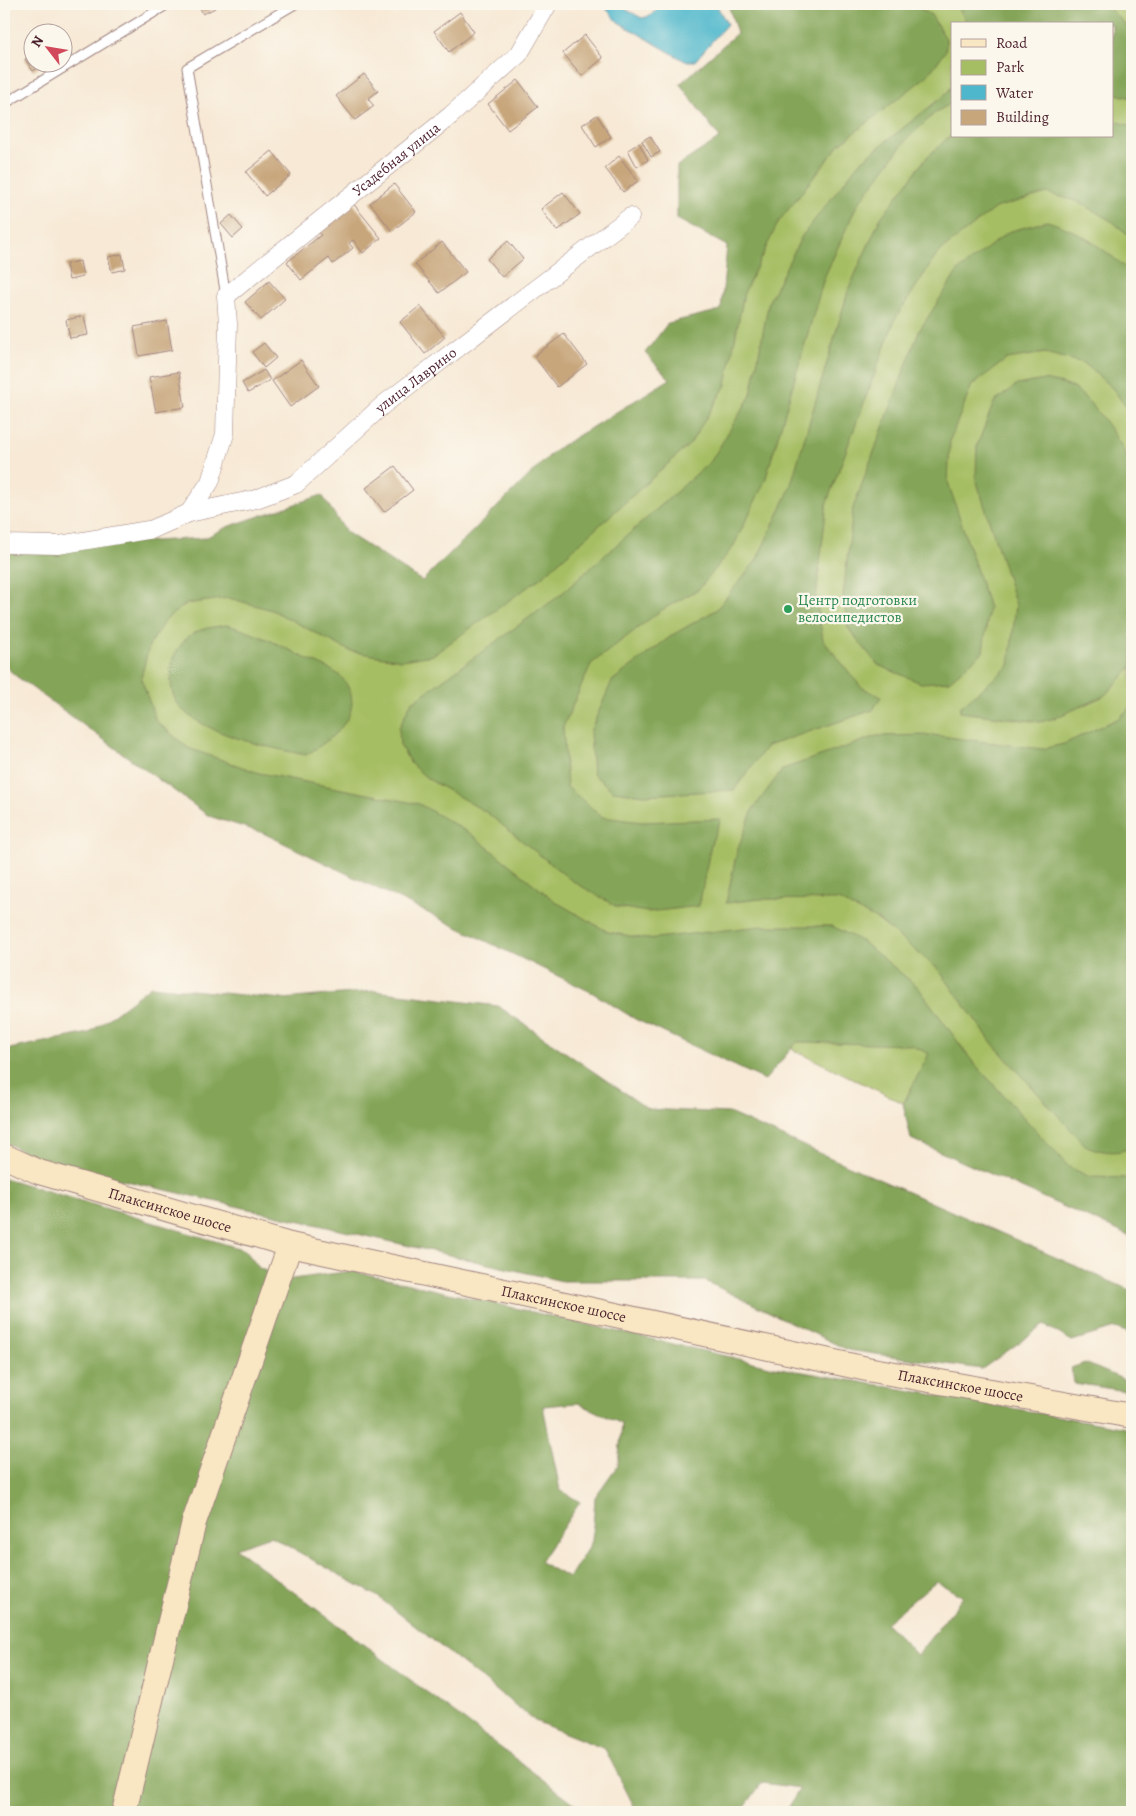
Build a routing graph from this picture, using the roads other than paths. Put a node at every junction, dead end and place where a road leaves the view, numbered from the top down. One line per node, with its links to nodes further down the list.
1 (168, 4): 4 (lane)
2 (296, 4): 6 (lane)
3 (548, 4): 6 (street, Усадебная улица)
4 (4, 104)
5 (630, 217): 7 (street, улица Лаврино)
6 (226, 296): 7 (street)
7 (189, 513): 8 (street, улица Лаврино)
8 (4, 544)
9 (4, 1156): 10 (main road, Плаксинское шоссе)
10 (290, 1245): 11 (main road, Плаксинское шоссе); 12 (main road)
11 (1132, 1416)
12 (124, 1812)

